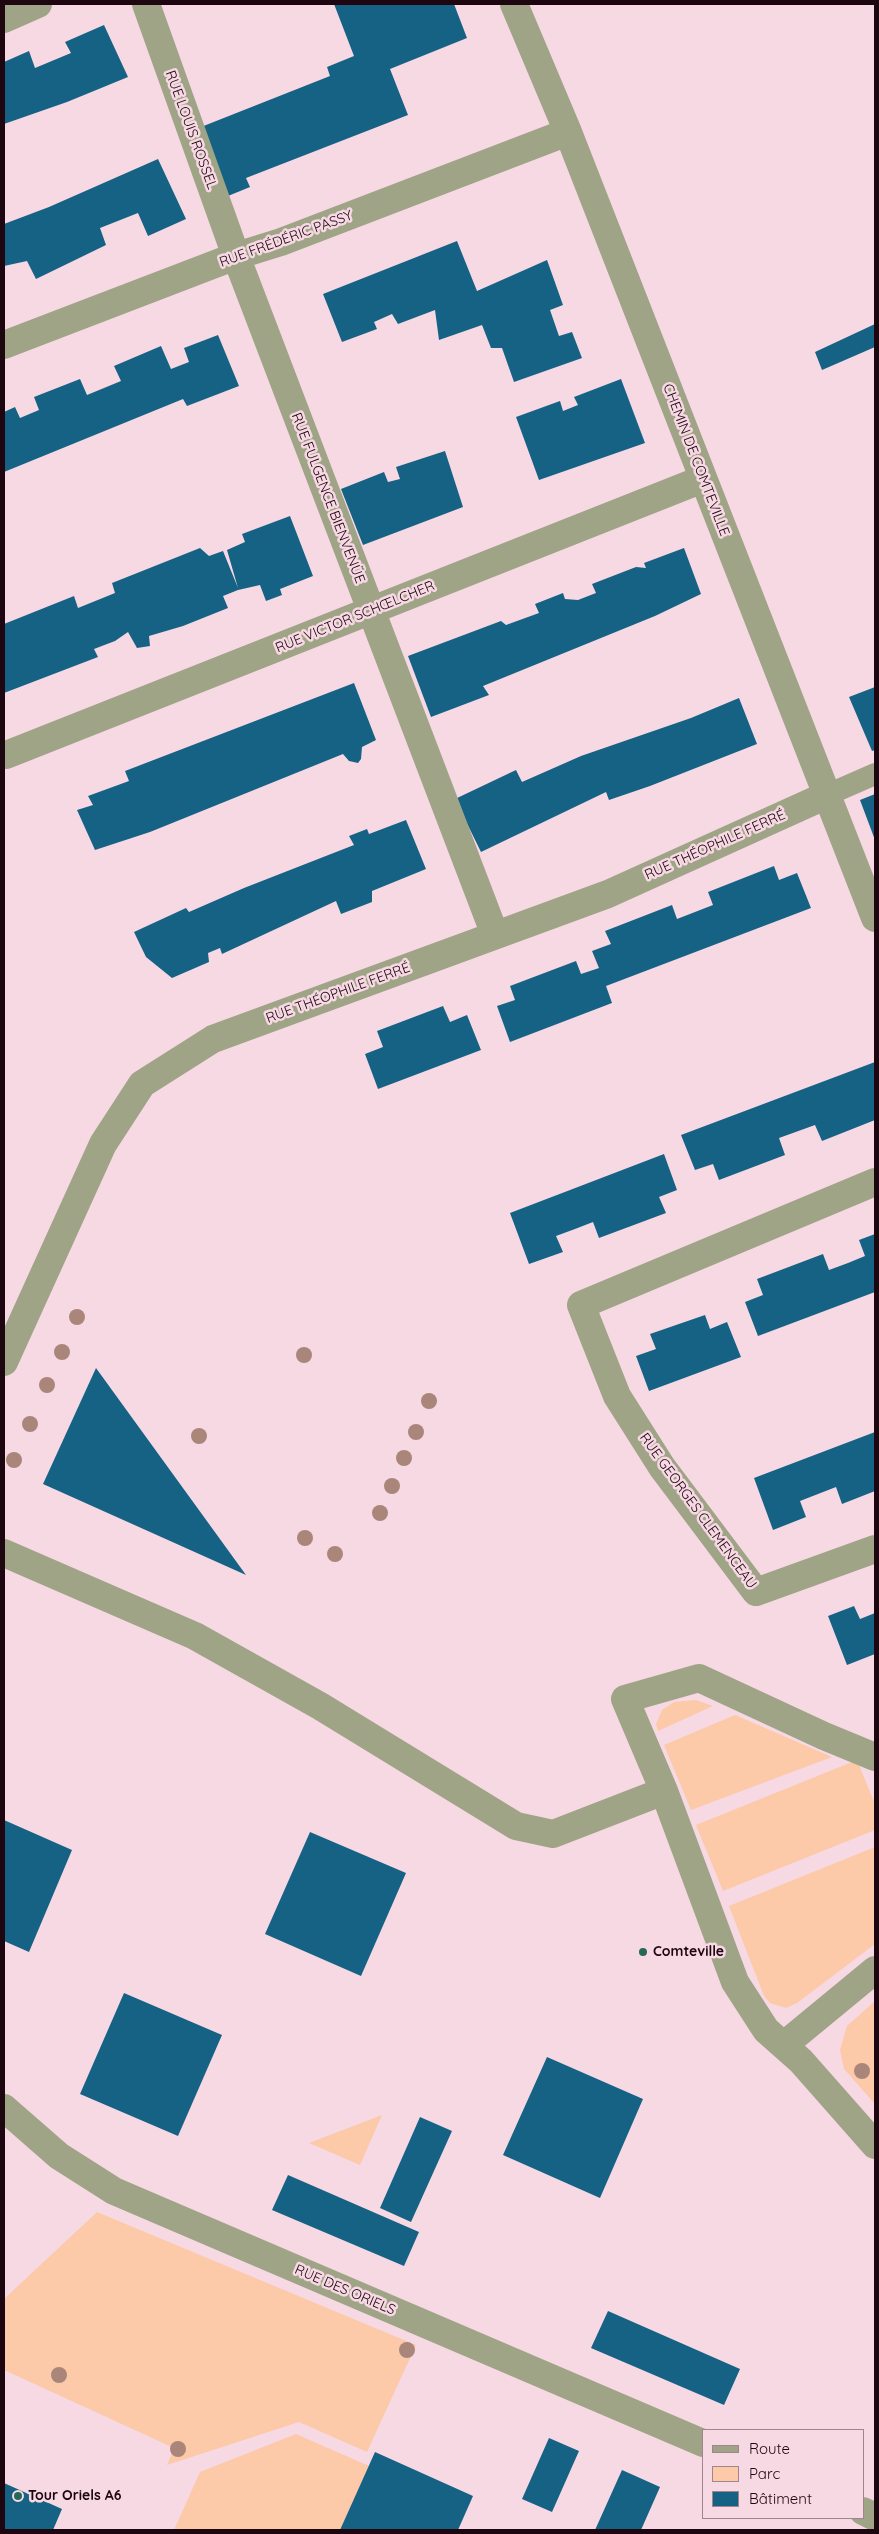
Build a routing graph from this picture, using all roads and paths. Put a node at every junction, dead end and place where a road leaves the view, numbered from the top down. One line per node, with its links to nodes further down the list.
1 (38, 4): 4 (street)
2 (146, 4): 6 (street, RUE LOUIS ROSSEL)
3 (514, 4): 5 (street, CHEMIN DE COMTEVILLE)
4 (4, 18)
5 (568, 132): 6 (street, RUE FRÉDÉRIC PASSY); 8 (street, CHEMIN DE COMTEVILLE)
6 (236, 256): 7 (street, RUE FRÉDÉRIC PASSY); 9 (street, RUE FULGENCE BIENVENÜE)
7 (4, 345)
8 (703, 479): 9 (street, RUE VICTOR SCHŒLCHER); 12 (street, CHEMIN DE COMTEVILLE)
9 (371, 610): 10 (street, RUE VICTOR SCHŒLCHER); 14 (street, RUE FULGENCE BIENVENÜE)
10 (6, 754)
11 (875, 774): 12 (lane)
12 (827, 795): 13 (street, CHEMIN DE COMTEVILLE); 14 (street, RUE THÉOPHILE FERRÉ)
13 (875, 918)
14 (496, 935): 16 (street, RUE THÉOPHILE FERRÉ)
15 (875, 1182): 17 (street, RUE GEORGES CLEMENCEAU)
16 (4, 1362)
17 (875, 1549)
18 (4, 1553): 20 (street)
19 (875, 1757): 20 (street)
20 (664, 1791): 22 (street)
21 (875, 1970): 22 (street)
22 (784, 2045): 24 (street)
23 (4, 2108): 25 (street, RUE DES ORIELS)
24 (875, 2145)
25 (702, 2443)

